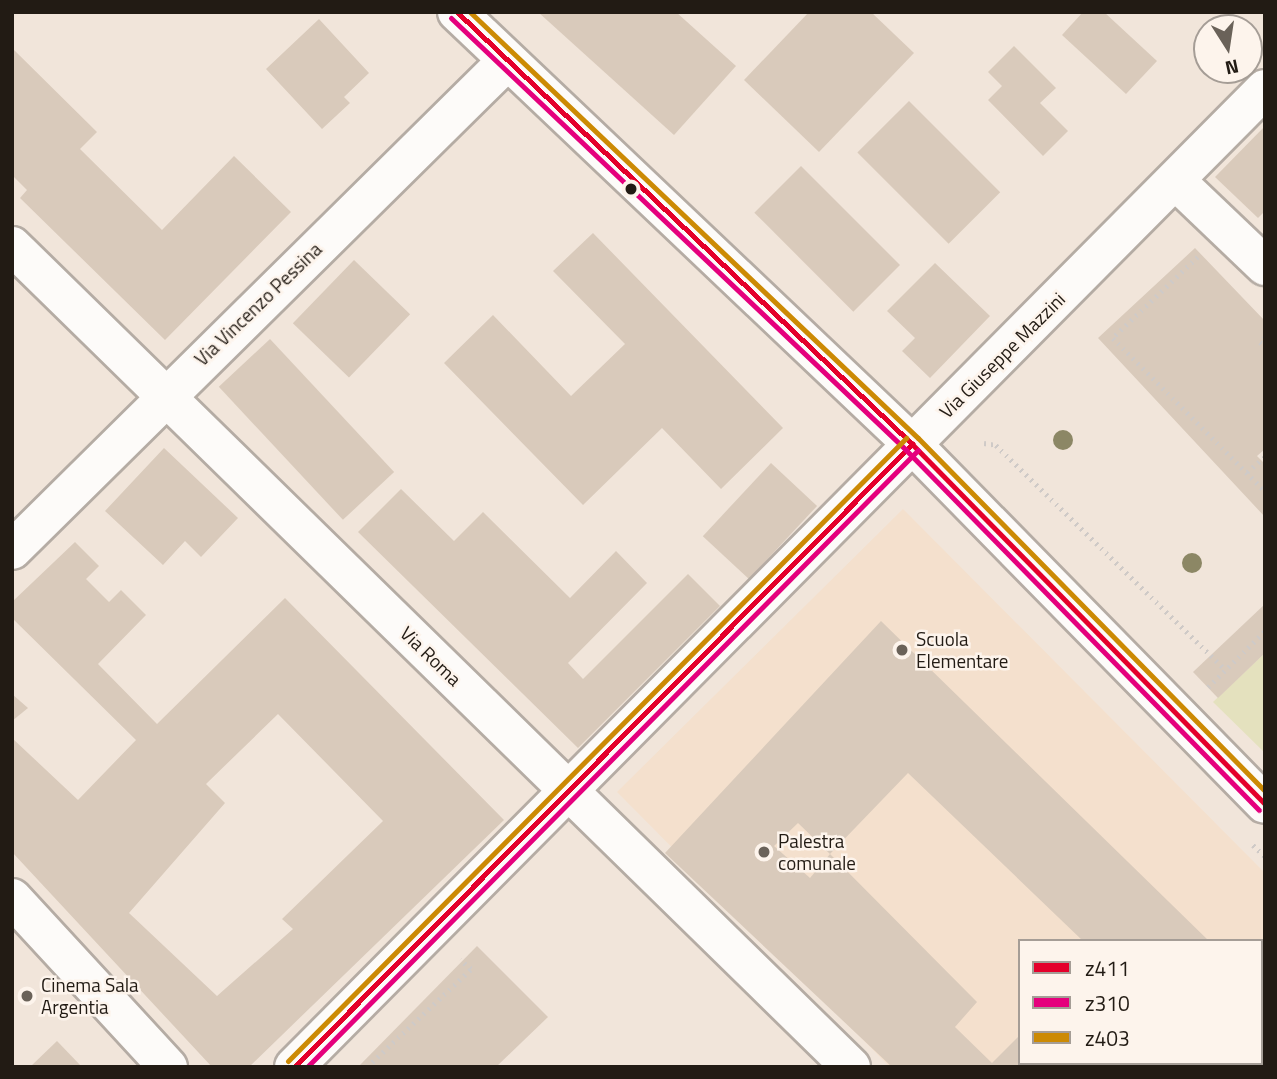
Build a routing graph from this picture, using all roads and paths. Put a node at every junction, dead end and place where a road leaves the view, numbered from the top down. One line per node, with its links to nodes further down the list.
1 (457, 12): 2 (street)
2 (507, 61): 10 (street, Via Vincenzo Pessina); 12 (street)
3 (1265, 89): 4 (street, Via Giuseppe Mazzini)
4 (1175, 181): 7 (street); 12 (street, Via Giuseppe Mazzini)
5 (12, 246): 10 (street, Via Roma)
6 (1201, 254): 14 (path)
7 (1265, 266)
8 (1265, 338): 9 (path)
9 (1265, 346)
10 (165, 396): 16 (street, Via Vincenzo Pessina); 20 (street, Via Roma)
11 (985, 443): 18 (path)
12 (912, 444): 20 (street, Via Giuseppe Mazzini); 21 (street)
13 (1265, 457): 14 (path)
14 (1247, 473): 15 (path)
15 (1265, 491)
16 (12, 550)
17 (1265, 631): 18 (path)
18 (1226, 670): 19 (path)
19 (1198, 697)
20 (568, 790): 27 (street, Via Giuseppe Mazzini); 29 (street, Via Roma)
21 (1265, 804)
22 (1250, 842): 23 (path)
23 (1265, 856)
24 (12, 898): 26 (street)
25 (462, 962): 28 (path)
26 (169, 1067)
27 (294, 1067)
28 (367, 1067)
29 (851, 1067)

